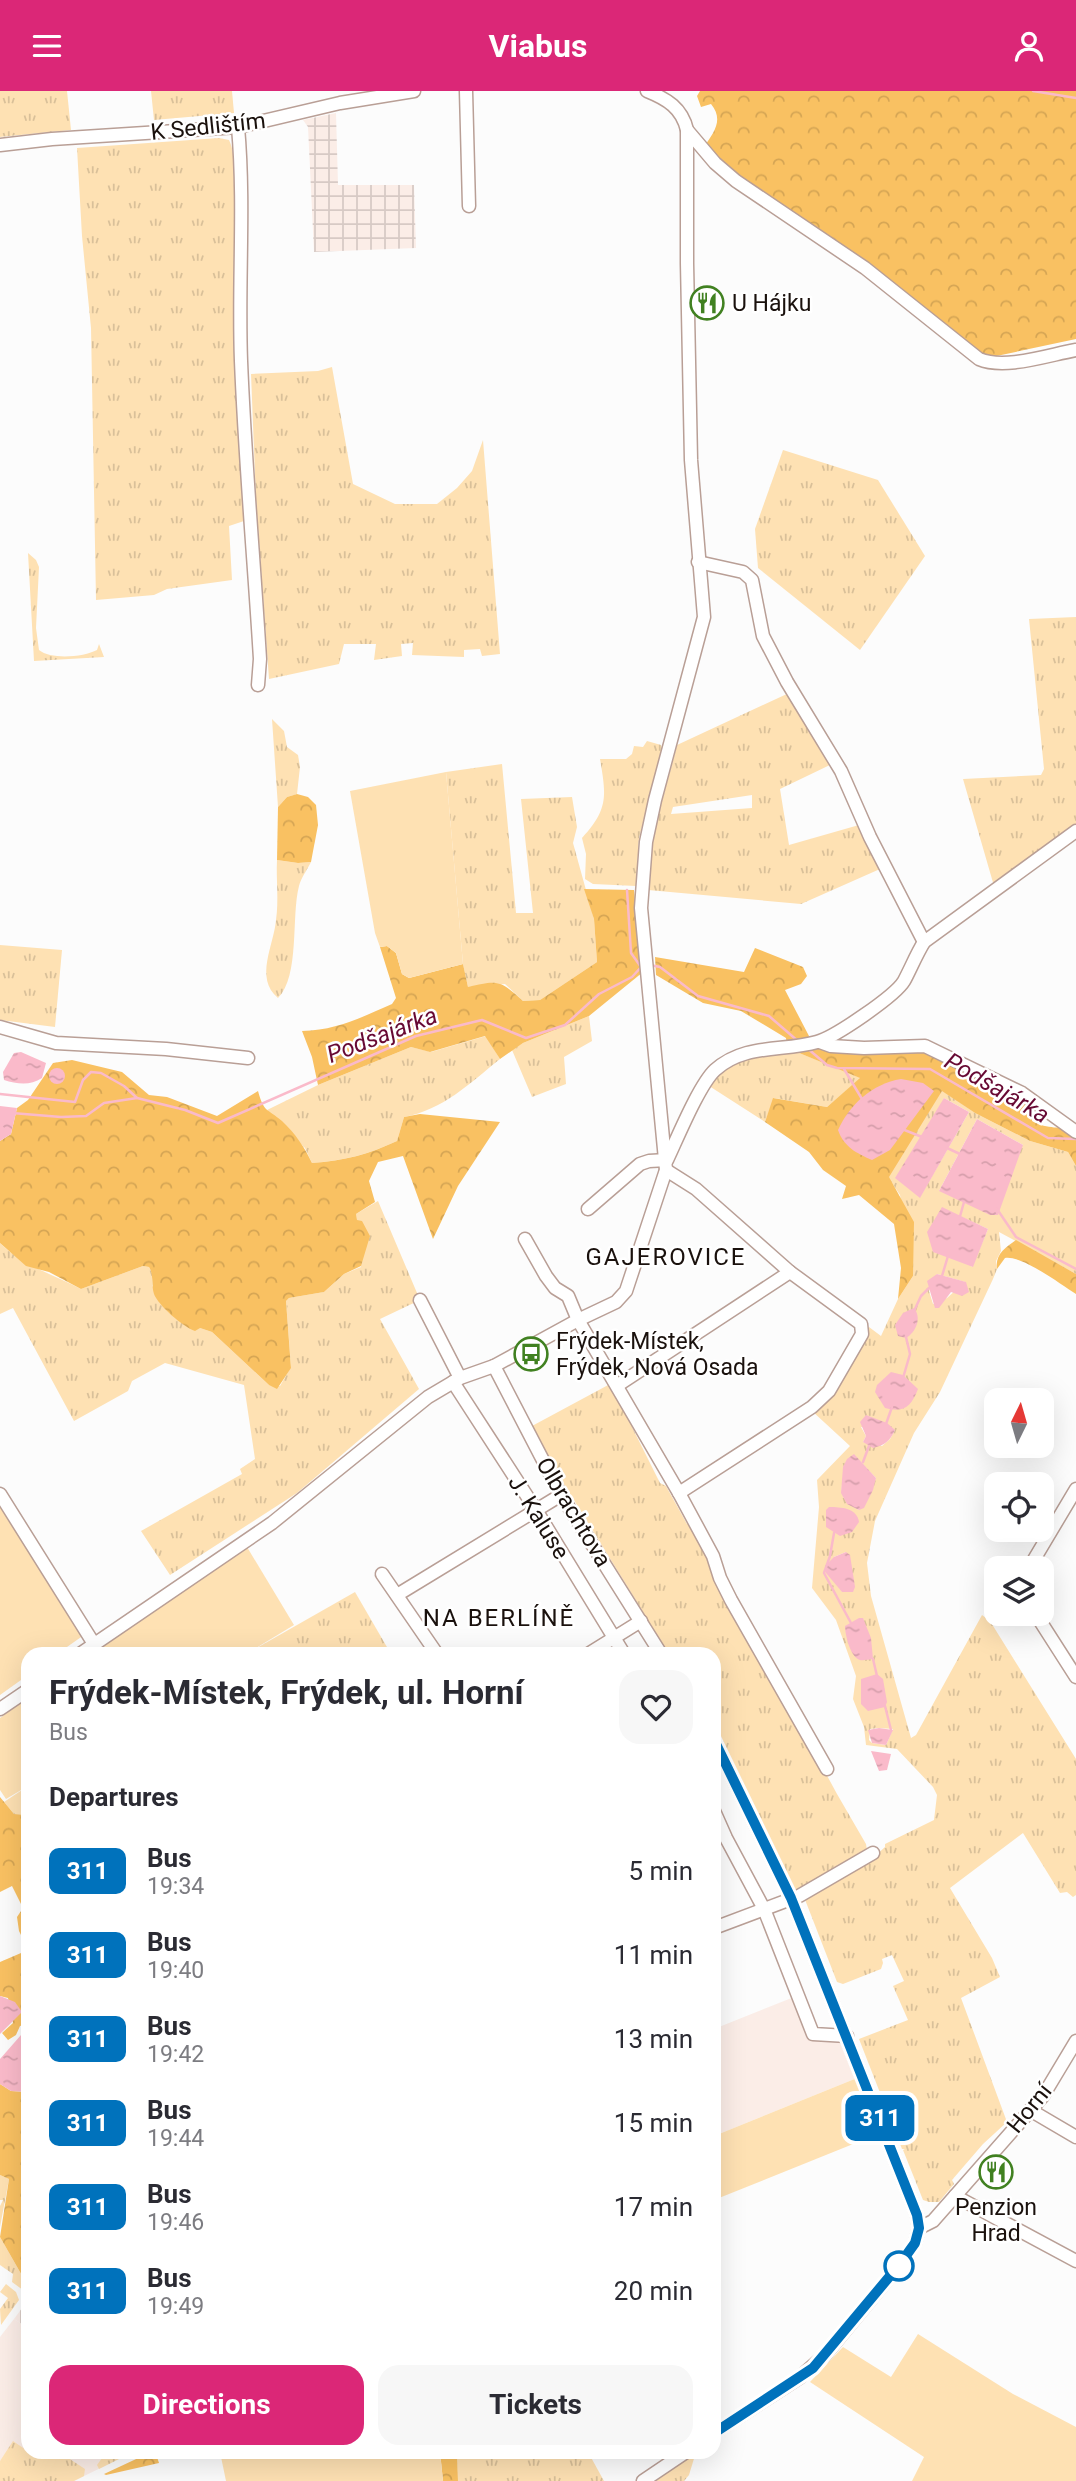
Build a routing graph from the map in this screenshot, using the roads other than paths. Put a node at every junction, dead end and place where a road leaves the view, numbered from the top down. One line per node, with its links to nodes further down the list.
1 (414, 91): 4 (street, K Sedlištím)
2 (466, 91): 8 (street)
3 (647, 91): 6 (street)
4 (340, 97): 5 (street, K Sedlištím)
5 (238, 127): 7 (street, K Sedlištím); 11 (street)
6 (687, 130): 9 (street); 10 (street)
7 (0, 145)
8 (469, 206)
9 (1076, 350)
10 (698, 562): 13 (street); 18 (street)
11 (258, 685)
12 (1076, 831): 13 (street)
13 (924, 942): 15 (street)
14 (0, 1027): 16 (street)
15 (820, 1042): 17 (street); 18 (street)
16 (248, 1058)
17 (1076, 1132)
18 (666, 1165): 19 (street); 21 (street); 23 (street)
19 (588, 1209)
20 (525, 1239): 23 (street)
21 (790, 1272): 26 (street); 28 (street)
22 (420, 1300): 25 (street, J. Kaluse)
23 (578, 1319): 24 (street); 26 (street)
24 (494, 1366): 25 (street); 30 (street, Olbrachtova)
25 (456, 1380): 31 (street, J. Kaluse); 38 (street)
26 (618, 1385): 28 (street)
27 (1076, 1489): 32 (street)
28 (680, 1493): 48 (street)
29 (0, 1494): 38 (street)
30 (561, 1495): 31 (street); 35 (street, Olbrachtova)
31 (536, 1510): 34 (street); 37 (street, J. Kaluse)
32 (1036, 1556)
33 (382, 1574): 34 (street)
34 (397, 1595): 40 (street)
35 (641, 1621): 37 (street); 43 (street, Olbrachtova)
36 (1043, 1626): 44 (street)
37 (614, 1637): 41 (street); 42 (street, J. Kaluse)
38 (94, 1644): 39 (street)
39 (90, 1647)
40 (432, 1647)
41 (599, 1647)
42 (620, 1647)
43 (657, 1647)
44 (1076, 1677)
45 (21, 1695): 46 (street)
46 (0, 1709)
47 (721, 1756): 51 (street)
48 (827, 1769)
49 (721, 1827): 52 (street)
50 (873, 1853): 51 (street)
51 (791, 1898): 52 (street); 54 (street)
52 (764, 1909): 53 (street); 54 (street)
53 (721, 1926)
54 (847, 2036): 59 (street)
55 (1076, 2041): 56 (street, Horní)
56 (1030, 2110): 57 (street); 58 (street, Horní)
57 (1076, 2137)
58 (955, 2196): 59 (street, Horní); 60 (street)
59 (919, 2228): 61 (street, Horní)
60 (1076, 2261)
61 (721, 2428)
62 (676, 2459): 63 (street)
63 (643, 2481)

